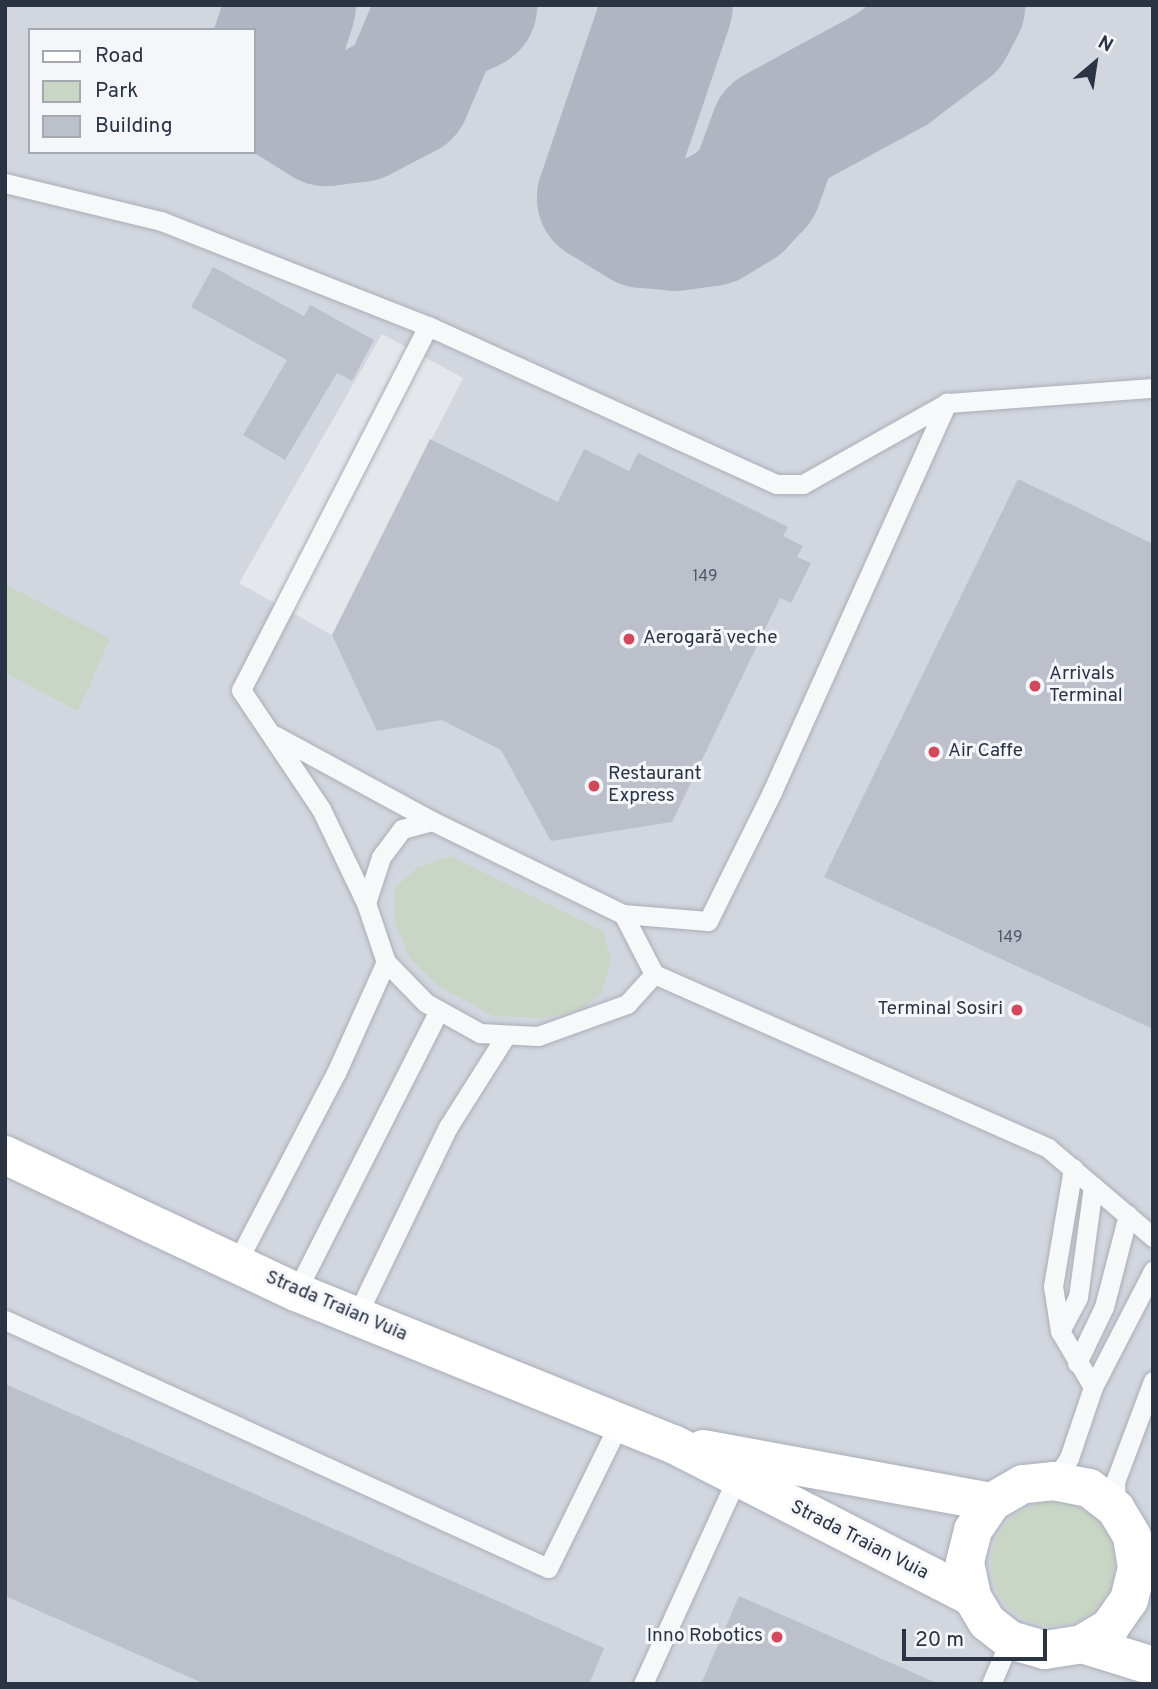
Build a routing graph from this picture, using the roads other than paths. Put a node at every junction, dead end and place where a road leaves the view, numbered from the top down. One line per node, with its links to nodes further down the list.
1 (5, 183): 2 (lane)
2 (428, 326): 4 (lane); 5 (lane)
3 (1153, 388): 4 (lane)
4 (947, 403): 8 (lane)
5 (272, 734): 6 (lane); 7 (lane)
6 (432, 821): 7 (lane); 8 (lane)
7 (366, 903): 9 (lane)
8 (623, 914): 10 (lane)
9 (386, 962): 11 (lane); 18 (lane)
10 (654, 974): 12 (lane); 14 (lane)
11 (439, 1010): 12 (lane); 20 (lane)
12 (505, 1037): 21 (lane)
13 (5, 1155): 18 (main road, Strada Traian Vuia)
14 (1073, 1168): 15 (lane); 23 (lane)
15 (1093, 1186): 16 (lane); 23 (lane)
16 (1128, 1215): 17 (lane); 24 (lane)
17 (1153, 1237)
18 (236, 1264): 20 (main road, Strada Traian Vuia)
19 (1153, 1271): 26 (lane)
20 (296, 1292): 21 (main road, Strada Traian Vuia)
21 (356, 1317): 28 (main road, Strada Traian Vuia)
22 (5, 1321): 28 (lane)
23 (1060, 1331): 24 (lane)
24 (1077, 1363): 26 (lane)
25 (1153, 1381): 27 (lane)
26 (1093, 1387): 31 (lane)
27 (1146, 1409): 33 (lane)
28 (619, 1424): 29 (main road, Strada Traian Vuia)
29 (673, 1444): 30 (main road, Strada Traian Vuia); 32 (main road, Strada Traian Vuia)
30 (736, 1480): 35 (main road, Strada Traian Vuia); 39 (lane)
31 (1054, 1480): 32 (main road, Strada Traian Vuia); 33 (main road, Strada Traian Vuia)
32 (992, 1502): 35 (main road, Strada Traian Vuia)
33 (1116, 1508): 34 (main road, Strada Traian Vuia)
34 (1145, 1575): 37 (main road, Strada Traian Vuia)
35 (972, 1597): 36 (main road, Strada Traian Vuia)
36 (1010, 1640): 37 (main road, Strada Traian Vuia); 40 (lane)
37 (1082, 1644): 38 (main road, Strada Traian Vuia)
38 (1153, 1666)
39 (643, 1684)
40 (991, 1684)

